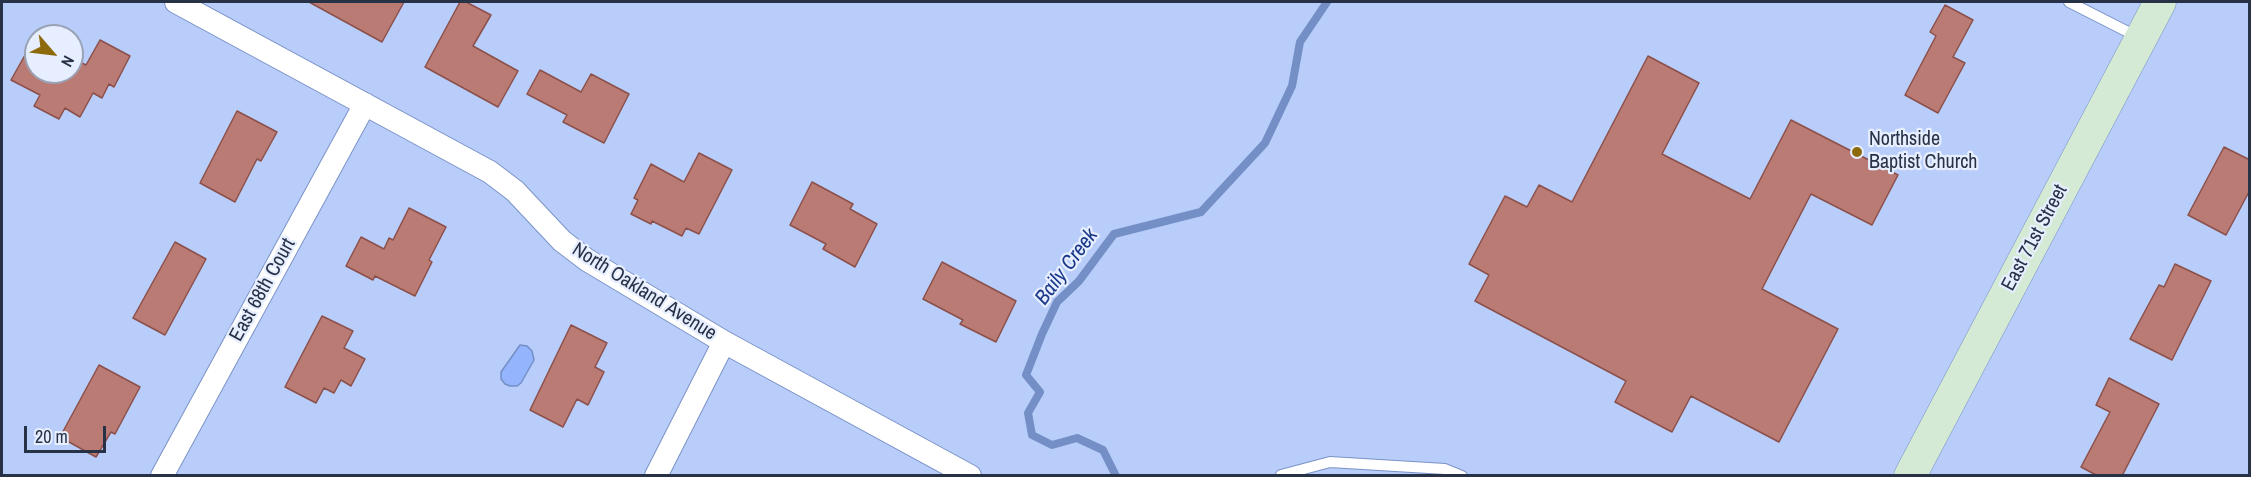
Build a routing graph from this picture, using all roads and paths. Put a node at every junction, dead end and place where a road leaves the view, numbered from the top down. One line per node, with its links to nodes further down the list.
1 (176, 2): 5 (street, North Oakland Avenue)
2 (2069, 2): 4 (lane)
3 (2160, 2): 4 (main road, East 71st Street)
4 (2141, 38): 12 (main road, East 71st Street)
5 (365, 104): 6 (street, North Oakland Avenue); 8 (street, East 68th Court)
6 (724, 342): 9 (street); 10 (street, North Oakland Avenue)
7 (1281, 475): 11 (lane)
8 (162, 476)
9 (656, 476)
10 (970, 476)
11 (1462, 476)
12 (1910, 476)

